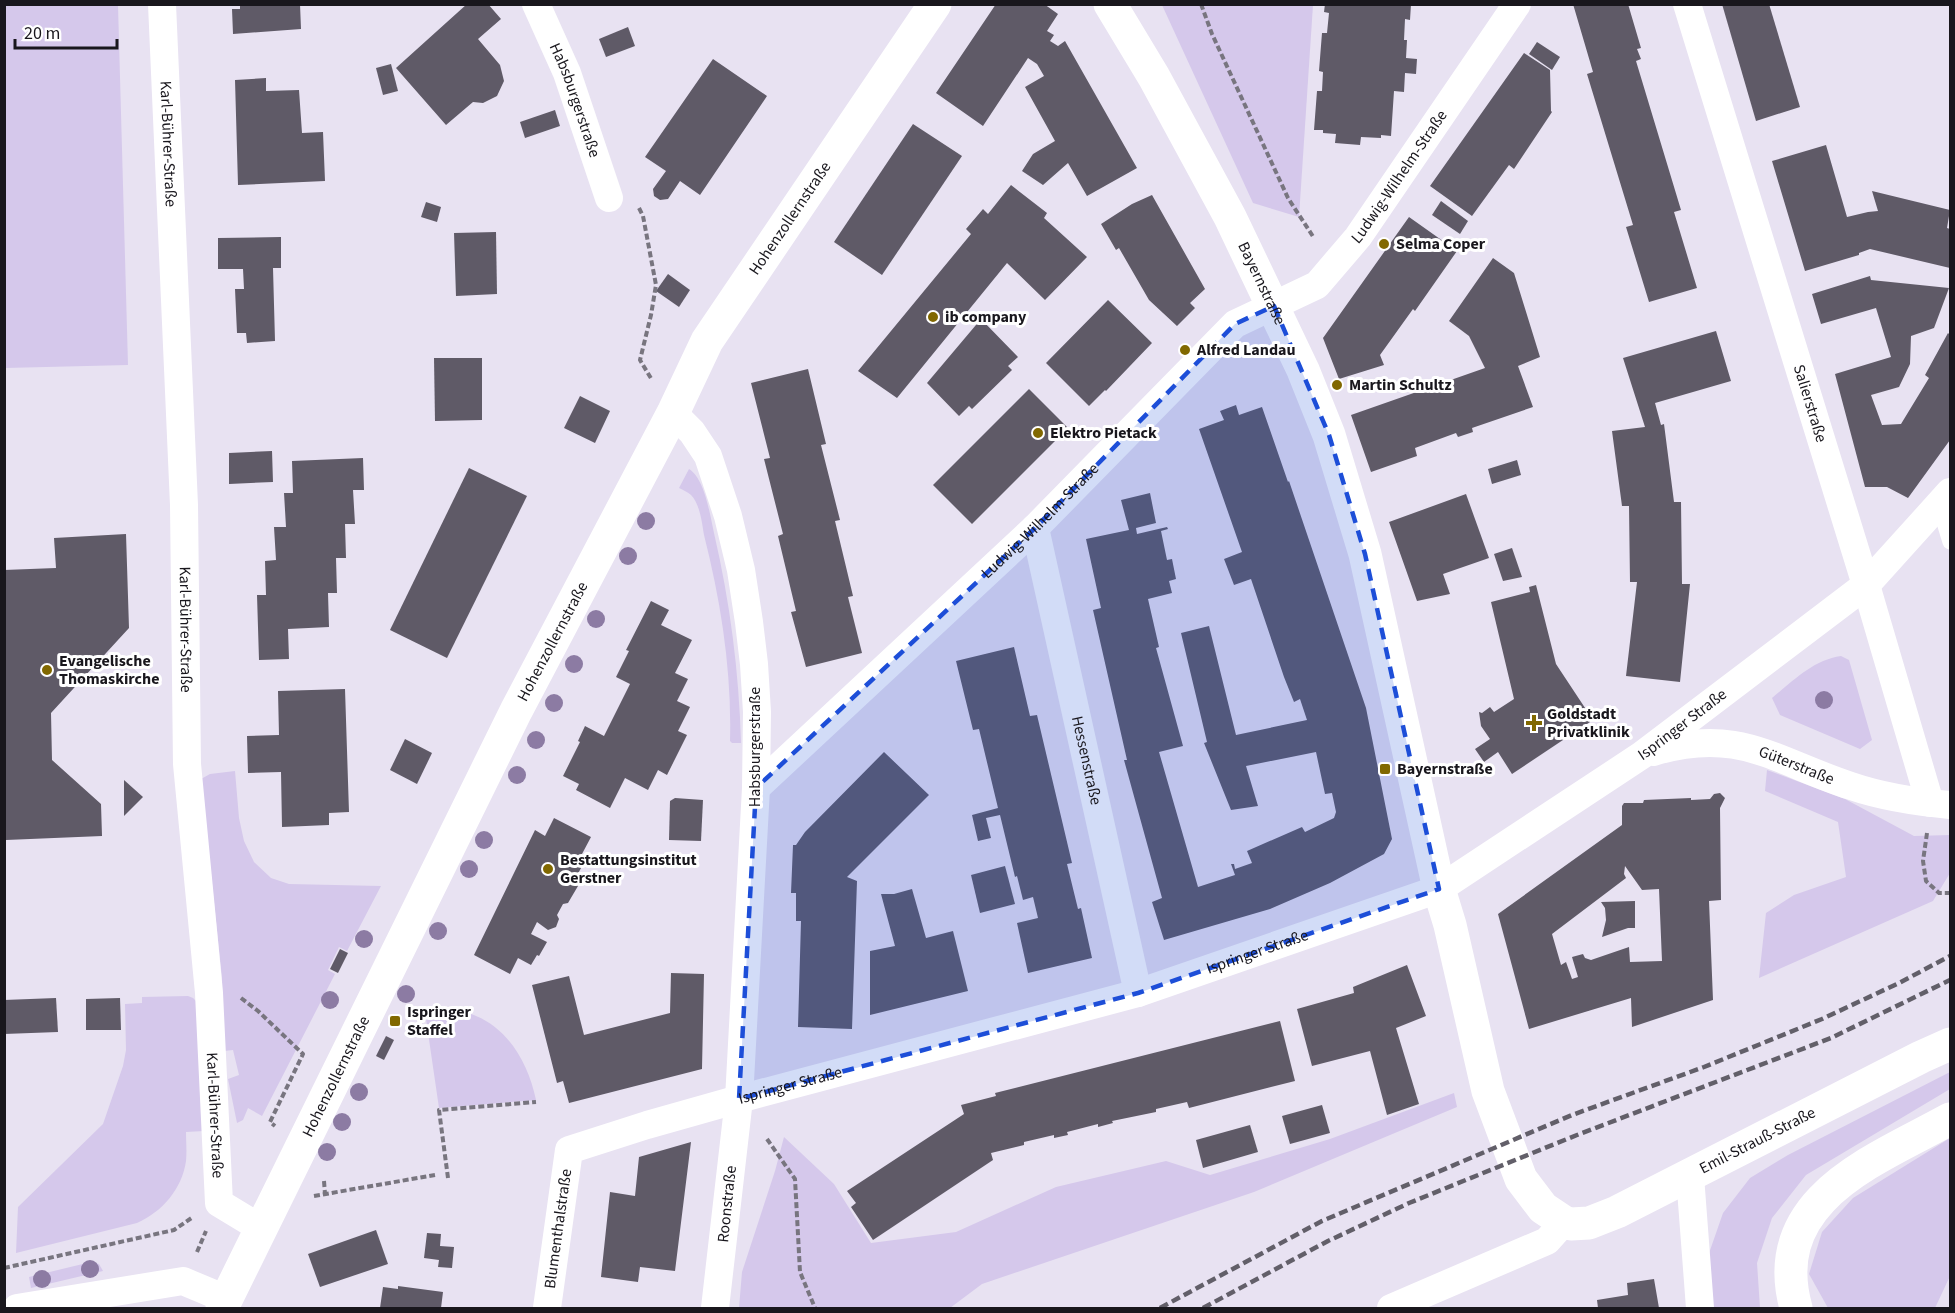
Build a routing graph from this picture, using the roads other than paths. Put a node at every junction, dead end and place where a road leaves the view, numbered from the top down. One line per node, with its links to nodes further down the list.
1 (162, 4): 25 (street, Karl-Bührer-Straße)
2 (536, 4): 7 (street, Habsburgerstraße)
3 (935, 4): 9 (street, Hohenzollernstraße)
4 (1517, 4): 8 (street, Ludwig-Wilhelm-Straße)
5 (1687, 4): 13 (street, Salierstraße)
6 (1117, 9): 8 (street, Bayernstraße)
7 (609, 198)
8 (1274, 306): 11 (street, Ludwig-Wilhelm-Straße); 17 (street, Bayernstraße)
9 (673, 413): 15 (street, Habsburgerstraße); 25 (street, Hohenzollernstraße)
10 (1945, 499): 12 (lane); 13 (street, Ispringer Straße)
11 (1035, 528): 15 (street, Ludwig-Wilhelm-Straße); 18 (street, Hessenstraße)
12 (1950, 542)
13 (1866, 585): 14 (street, Ispringer Straße); 16 (street, Salierstraße)
14 (1642, 755): 16 (street, Güterstraße); 17 (street, Ispringer Straße)
15 (756, 788): 20 (street, Habsburgerstraße)
16 (1940, 804)
17 (1439, 889): 18 (street, Ispringer Straße); 24 (street, Bayernstraße)
18 (1138, 993): 20 (street, Ispringer Straße)
19 (1950, 1044): 23 (street, Emil-Strauß-Straße)
20 (739, 1099): 22 (street, Ispringer Straße); 30 (street, Roonstraße)
21 (1950, 1119): 26 (street)
22 (569, 1150): 29 (street, Blumenthalstraße)
23 (1690, 1176): 24 (street, Emil-Strauß-Straße); 32 (street)
24 (1564, 1222): 31 (street)
25 (262, 1229): 27 (street, Hohenzollernstraße)
26 (1791, 1302)
27 (224, 1304): 28 (street)
28 (17, 1308)
29 (548, 1308)
30 (715, 1308)
31 (1391, 1308)
32 (1700, 1308)

